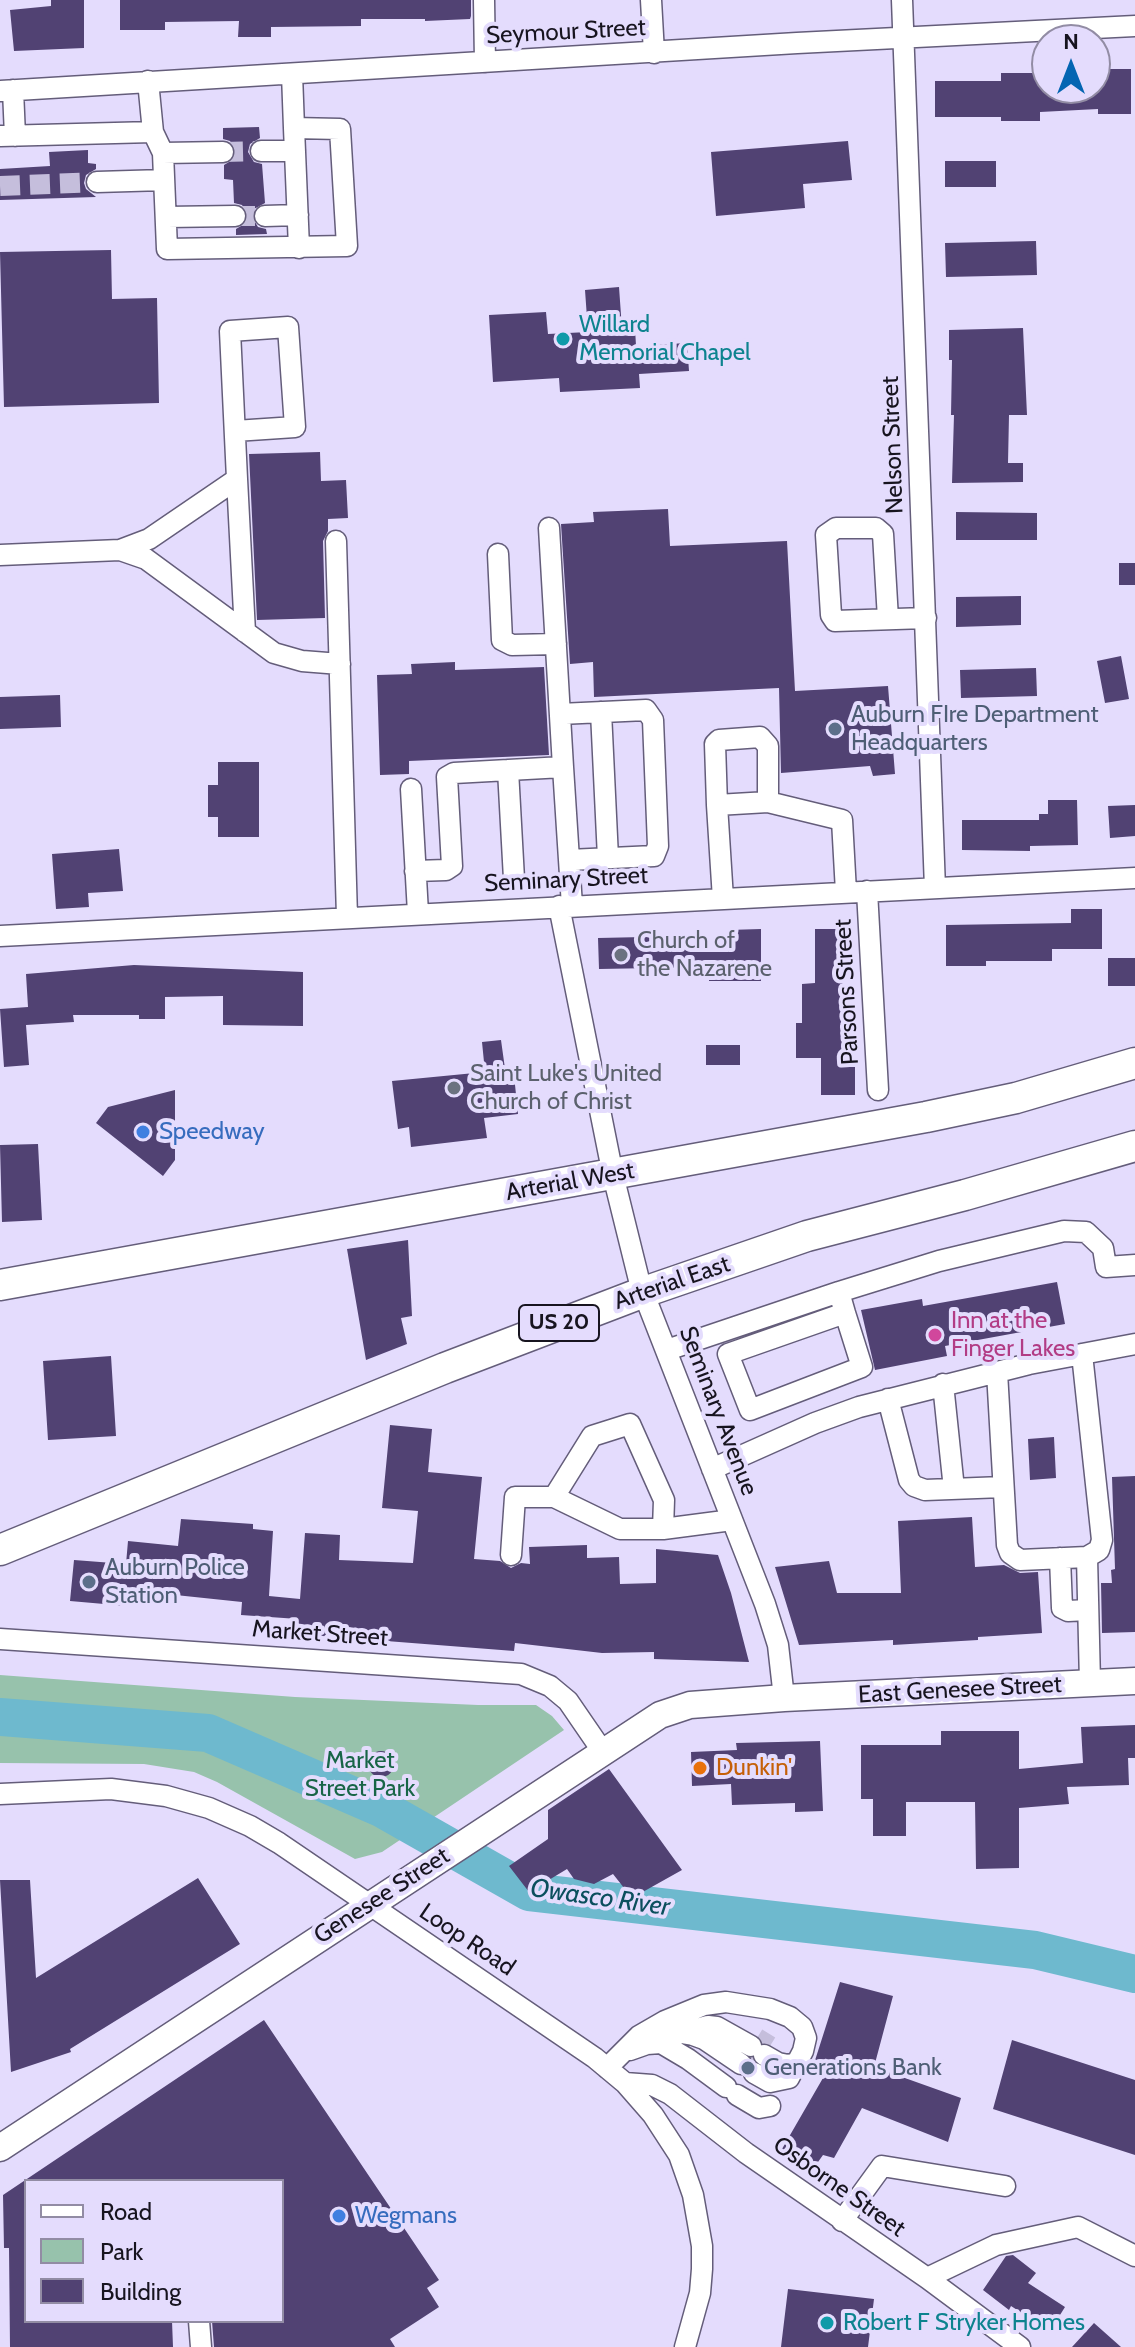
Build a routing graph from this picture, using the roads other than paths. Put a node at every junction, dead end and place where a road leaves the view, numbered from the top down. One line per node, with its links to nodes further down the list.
1 (484, 0): 7 (street)
2 (651, 0): 6 (street)
3 (902, 0): 5 (street, Nelson Street)
4 (1135, 26): 5 (street, Seymour Street)
5 (903, 39): 6 (street, Seymour Street); 32 (street, Nelson Street)
6 (654, 53): 7 (street, Seymour Street)
7 (485, 62): 8 (street, Seymour Street)
8 (292, 74): 9 (street, Seymour Street); 11 (street)
9 (148, 81): 10 (street, Seymour Street); 12 (street)
10 (7, 90): 13 (street)
11 (294, 128): 15 (street); 24 (street)
12 (153, 132): 13 (street); 17 (street)
13 (8, 136)
14 (261, 151): 15 (street)
15 (295, 151): 20 (street)
16 (223, 152): 17 (street)
17 (163, 153): 18 (street)
18 (164, 180): 19 (street); 23 (street)
19 (97, 182)
20 (298, 215): 22 (street); 24 (street)
21 (235, 216): 23 (street)
22 (265, 216)
23 (167, 217): 24 (street)
24 (299, 248)
25 (235, 431): 25 (street); 26 (street)
26 (237, 479): 29 (street); 34 (street)
27 (549, 528): 35 (street, Seminary Avenue)
28 (336, 541): 36 (street)
29 (120, 550): 31 (street); 34 (street)
30 (498, 554): 35 (street)
31 (0, 555)
32 (926, 618): 33 (street); 49 (street, Nelson Street)
33 (888, 619): 33 (street)
34 (245, 632): 36 (street)
35 (556, 644): 38 (street, Seminary Avenue)
36 (340, 664): 55 (street)
37 (601, 712): 38 (street); 44 (street); 44 (street)
38 (560, 714): 39 (street, Seminary Avenue)
39 (563, 767): 40 (street); 45 (street, Seminary Avenue)
40 (508, 770): 46 (street); 48 (street)
41 (411, 789): 46 (street)
42 (768, 802): 43 (street); 43 (street); 51 (street)
43 (717, 805): 52 (street)
44 (608, 858): 45 (street)
45 (569, 860): 53 (street, Seminary Avenue)
46 (415, 871): 54 (street)
47 (1135, 878): 49 (street, Seminary Street)
48 (514, 879)
49 (935, 888): 50 (street, Seminary Street)
50 (867, 891): 51 (street, Seminary Street); 58 (street, Parsons Street)
51 (846, 892): 52 (street, Seminary Street)
52 (723, 899): 53 (street, Seminary Street)
53 (566, 906): 54 (street, Seminary Street); 60 (street, Seminary Avenue)
54 (418, 913): 55 (street, Seminary Street)
55 (347, 917): 56 (street, Seminary Street)
56 (0, 936)
57 (1135, 1063): 60 (highway, Arterial West)
58 (878, 1090)
59 (1135, 1146): 63 (highway, Arterial East / US 20)
60 (613, 1175): 62 (highway, Arterial West); 63 (street, Seminary Avenue)
61 (1135, 1265): 64 (street)
62 (0, 1285)
63 (644, 1292): 67 (street, Seminary Avenue); 78 (highway, Arterial East / US 20)
64 (839, 1292): 65 (street); 67 (street)
65 (845, 1313): 65 (street)
66 (1135, 1344): 68 (street)
67 (667, 1350): 72 (street, Seminary Avenue)
68 (1082, 1354): 69 (street); 80 (street)
69 (997, 1372): 70 (street); 73 (street)
70 (943, 1384): 71 (street); 74 (street)
71 (888, 1399): 72 (street); 74 (street)
72 (712, 1469): 76 (street, Seminary Avenue)
73 (1003, 1487): 74 (street); 81 (street)
74 (954, 1489)
75 (554, 1497): 77 (street); 77 (street); 79 (street)
76 (732, 1520): 77 (street); 86 (street, Seminary Avenue)
77 (663, 1529)
78 (0, 1550)
79 (511, 1555)
80 (1087, 1557): 81 (street); 82 (street)
81 (1060, 1558): 82 (street)
82 (1088, 1610): 85 (street)
83 (0, 1639): 87 (street, Market Street)
84 (1135, 1681): 85 (main road, East Genesee Street)
85 (1090, 1683): 86 (main road, East Genesee Street)
86 (784, 1698): 87 (main road, Genesee Street)
87 (603, 1752): 89 (main road, Genesee Street)
88 (0, 1794): 89 (street, Loop Road)
89 (368, 1904): 95 (street, Loop Road); 98 (main road, Genesee Street)
90 (693, 2030): 91 (street); 93 (street); 93 (street)
91 (647, 2044): 92 (street); 97 (street)
92 (627, 2052): 94 (street); 95 (street)
93 (755, 2055): 94 (street); 94 (street)
94 (797, 2062)
95 (607, 2068): 96 (street, Loop Road)
96 (625, 2083): 100 (street, Osborne Street); 105 (street, Loop Road)
97 (770, 2106)
98 (0, 2148)
99 (1005, 2186): 100 (street)
100 (842, 2221): 102 (street, Osborne Street)
101 (1135, 2256): 102 (street)
102 (927, 2278): 106 (street, Osborne Street)
103 (199, 2323): 104 (street)
104 (201, 2347)
105 (685, 2347)
106 (1020, 2347)

